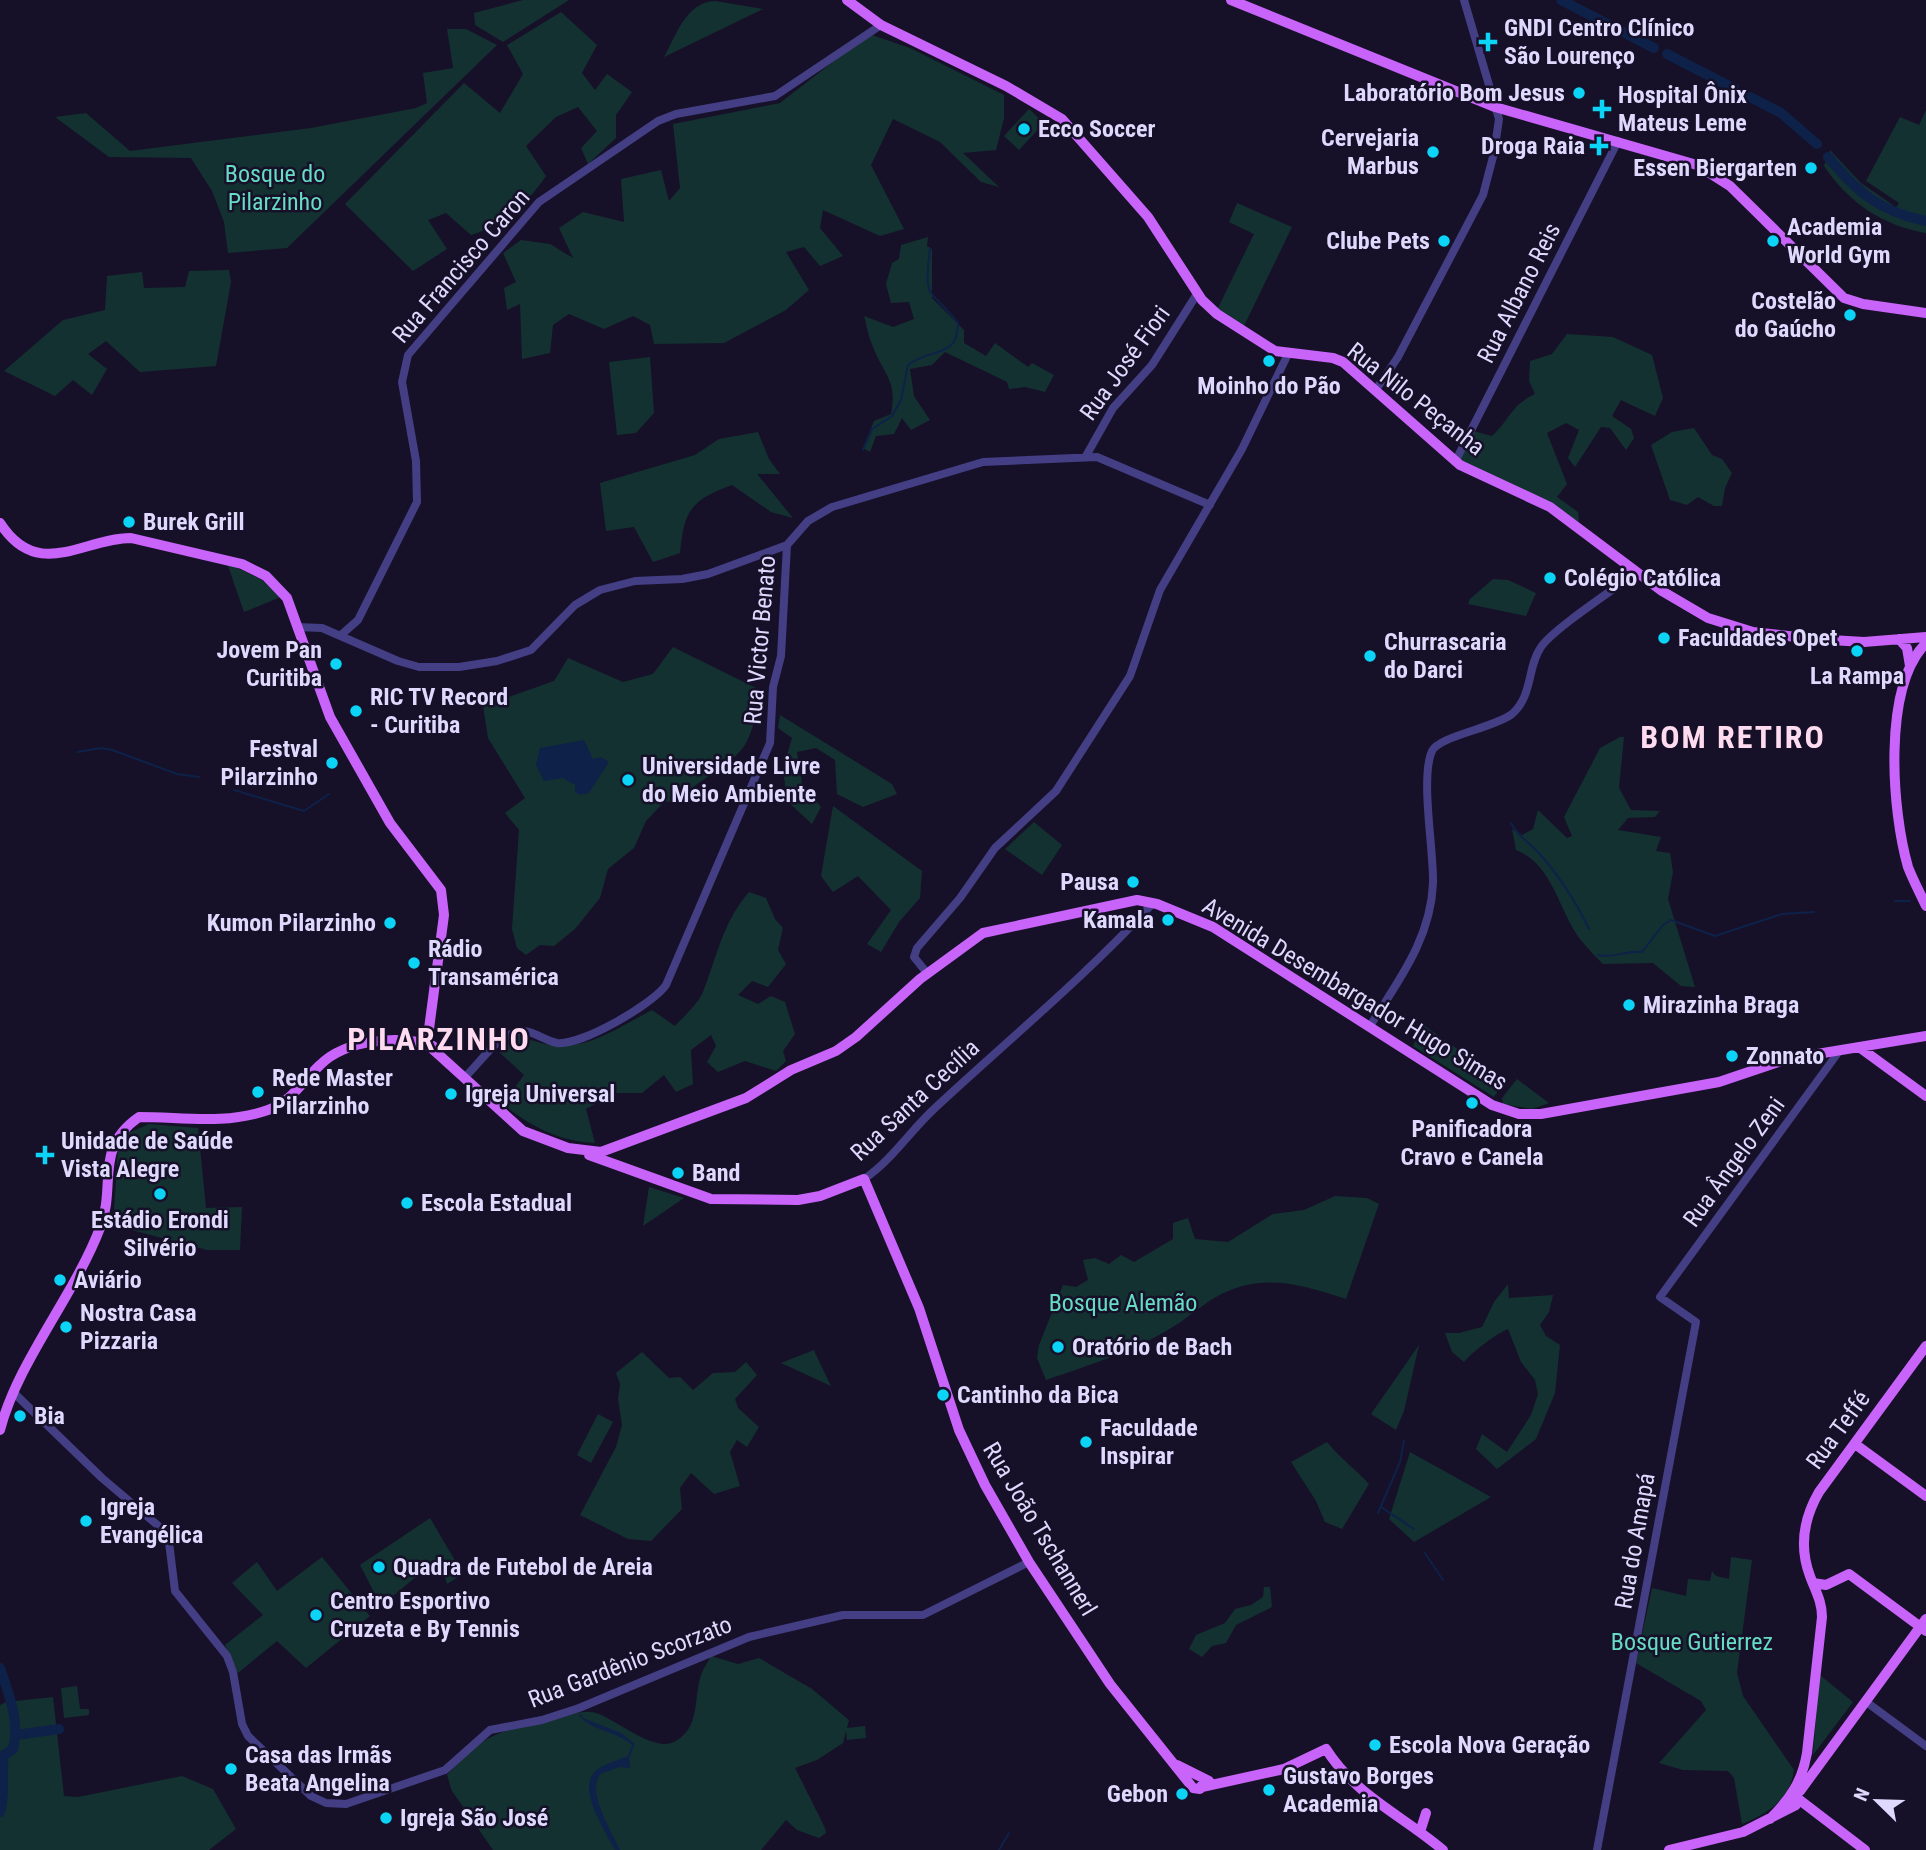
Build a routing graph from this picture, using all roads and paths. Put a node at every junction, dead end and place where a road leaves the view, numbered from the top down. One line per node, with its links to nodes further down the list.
1 (847, 0): 4 (main road, Rua Nilo Peçanha)
2 (1231, 0): 5 (main road)
3 (1464, 0): 5 (street)
4 (881, 25): 7 (main road, Rua Nilo Peçanha); 18 (street, Rua Francisco Caron)
5 (1496, 107): 6 (main road); 10 (street)
6 (1618, 141): 8 (main road); 12 (street, Rua Albano Reis)
7 (1197, 294): 9 (main road, Rua Nilo Peçanha); 11 (street, Rua José Fiori)
8 (1926, 313)
9 (1289, 354): 10 (main road, Rua Nilo Peçanha); 13 (street)
10 (1375, 391): 12 (main road, Rua Nilo Peçanha)
11 (1086, 456): 13 (street); 15 (street)
12 (1455, 462): 16 (main road, Rua Nilo Peçanha)
13 (1210, 505): 25 (street)
14 (0, 523): 17 (main road)
15 (787, 545): 18 (street); 34 (street, Rua Victor Benato)
16 (1637, 572): 20 (main road, Rua Nilo Peçanha); 26 (street)
17 (298, 627): 18 (street); 28 (main road)
18 (341, 635)
19 (1926, 637): 20 (main road, Rua Nilo Peçanha)
20 (1899, 639): 22 (main road)
21 (1926, 643): 22 (main road)
22 (1910, 667): 24 (main road)
23 (1153, 903): 25 (main road, Avenida Desembargador Hugo Simas); 26 (main road, Avenida Desembargador Hugo Simas); 40 (street, Rua Santa Cecília)
24 (1926, 906)
25 (927, 974): 38 (main road, Avenida Desembargador Hugo Simas)
26 (1370, 1026): 31 (main road, Avenida Desembargador Hugo Simas)
27 (1926, 1036): 29 (main road, Avenida Desembargador Hugo Simas)
28 (427, 1044): 33 (main road, Avenida Desembargador Hugo Simas); 34 (main road, Avenida Desembargador Hugo Simas); 43 (main road)
29 (1879, 1045): 30 (main road, Avenida Desembargador Hugo Simas); 32 (main road)
30 (1859, 1047): 31 (main road, Avenida Desembargador Hugo Simas); 32 (main road)
31 (1840, 1050): 41 (street, Rua Ângelo Zeni)
32 (1878, 1061): 35 (main road)
33 (449, 1062): 34 (main road); 36 (main road, Avenida Desembargador Hugo Simas)
34 (467, 1075): 36 (main road, Avenida Desembargador Hugo Simas)
35 (1926, 1097)
36 (499, 1109): 37 (main road, Avenida Desembargador Hugo Simas)
37 (568, 1149): 38 (main road, Avenida Desembargador Hugo Simas); 39 (main road, Rua Santa Cecília)
38 (596, 1152): 39 (main road, Rua Santa Cecília)
39 (614, 1163): 40 (main road, Rua Santa Cecília)
40 (864, 1179): 47 (main road, Rua João Tschannerl)
41 (1696, 1322): 56 (street, Rua do Amapá)
42 (1926, 1346): 45 (main road, Rua Teffé)
43 (14, 1393): 44 (main road); 47 (street, Rua Gardênio Scorzato)
44 (0, 1430)
45 (1855, 1444): 46 (main road); 48 (main road, Rua Teffé)
46 (1926, 1496)
47 (1029, 1562): 54 (main road, Rua João Tschannerl)
48 (1813, 1583): 49 (main road); 52 (main road)
49 (1924, 1625): 50 (main road)
50 (1866, 1701): 51 (street); 52 (main road)
51 (1926, 1746)
52 (1795, 1801): 57 (main road); 58 (main road)
53 (1426, 1813): 54 (main road)
54 (1420, 1832): 55 (main road)
55 (1438, 1848)
56 (1597, 1850)
57 (1669, 1850)
58 (1865, 1850)

